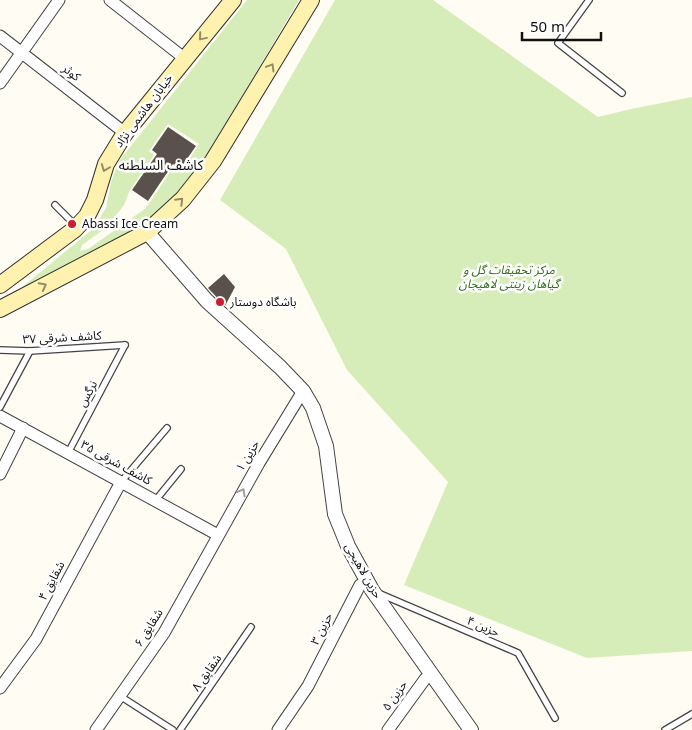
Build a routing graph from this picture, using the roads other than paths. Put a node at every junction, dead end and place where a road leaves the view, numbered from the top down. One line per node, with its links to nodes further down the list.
1 (59, 0): 7 (street)
2 (110, 0): 8 (street)
3 (233, 0): 8 (main road, خیابان هاشمی نژاد, one-way to 8)
4 (311, 0): 14 (main road, one-way to 4)
5 (589, 0): 10 (lane)
6 (0, 36): 7 (street, کوثر)
7 (21, 52): 9 (street); 11 (street, کوثر)
8 (184, 58): 11 (main road, خیابان هاشمی نژاد)
9 (0, 83)
10 (622, 93)
11 (125, 133): 13 (main road, خیابان هاشمی نژاد, one-way to 13)
12 (54, 205): 13 (lane)
13 (77, 227): 15 (main road, خیابان هاشمی نژاد)
14 (147, 232): 16 (main road, one-way to 14); 20 (street, حزین لاهیجی)
15 (0, 285)
16 (0, 309)
17 (125, 345): 19 (lane, کاشف شرقی ۳۷); 25 (lane, نرگس)
18 (0, 350): 19 (lane, کاشف شرقی ۳۷)
19 (30, 351): 21 (lane)
20 (303, 391): 30 (street, حزین ۱, one-way to 20); 31 (street, حزین لاهیجی)
21 (0, 407)
22 (0, 416): 23 (street, کاشف شرقی ۳۵)
23 (23, 428): 25 (street, کاشف شرقی ۳۵); 27 (street)
24 (167, 428): 28 (lane)
25 (68, 452): 28 (street, کاشف شرقی ۳۵)
26 (181, 469): 29 (lane)
27 (0, 474)
28 (121, 482): 29 (street, کاشف شرقی ۳۵); 34 (street, شقایق ۴)
29 (155, 500): 30 (street, کاشف شرقی ۳۵)
30 (218, 535): 35 (street, شقایق ۶)
31 (366, 588): 33 (street, حزین لاهیجی); 37 (lane, حزین ۴); 41 (street, حزین ۳); 44 (street, حزین لاهیجی)
32 (251, 627): 40 (lane, شقایق ۸)
33 (425, 679): 42 (street, حزین ۵); 43 (street, حزین لاهیجی)
34 (0, 688)
35 (120, 696): 38 (street, شقایق ۶); 39 (lane)
36 (692, 714): 45 (lane)
37 (554, 718)
38 (96, 730)
39 (173, 730)
40 (180, 730)
41 (278, 730)
42 (388, 730)
43 (460, 730)
44 (470, 730)
45 (665, 730)

